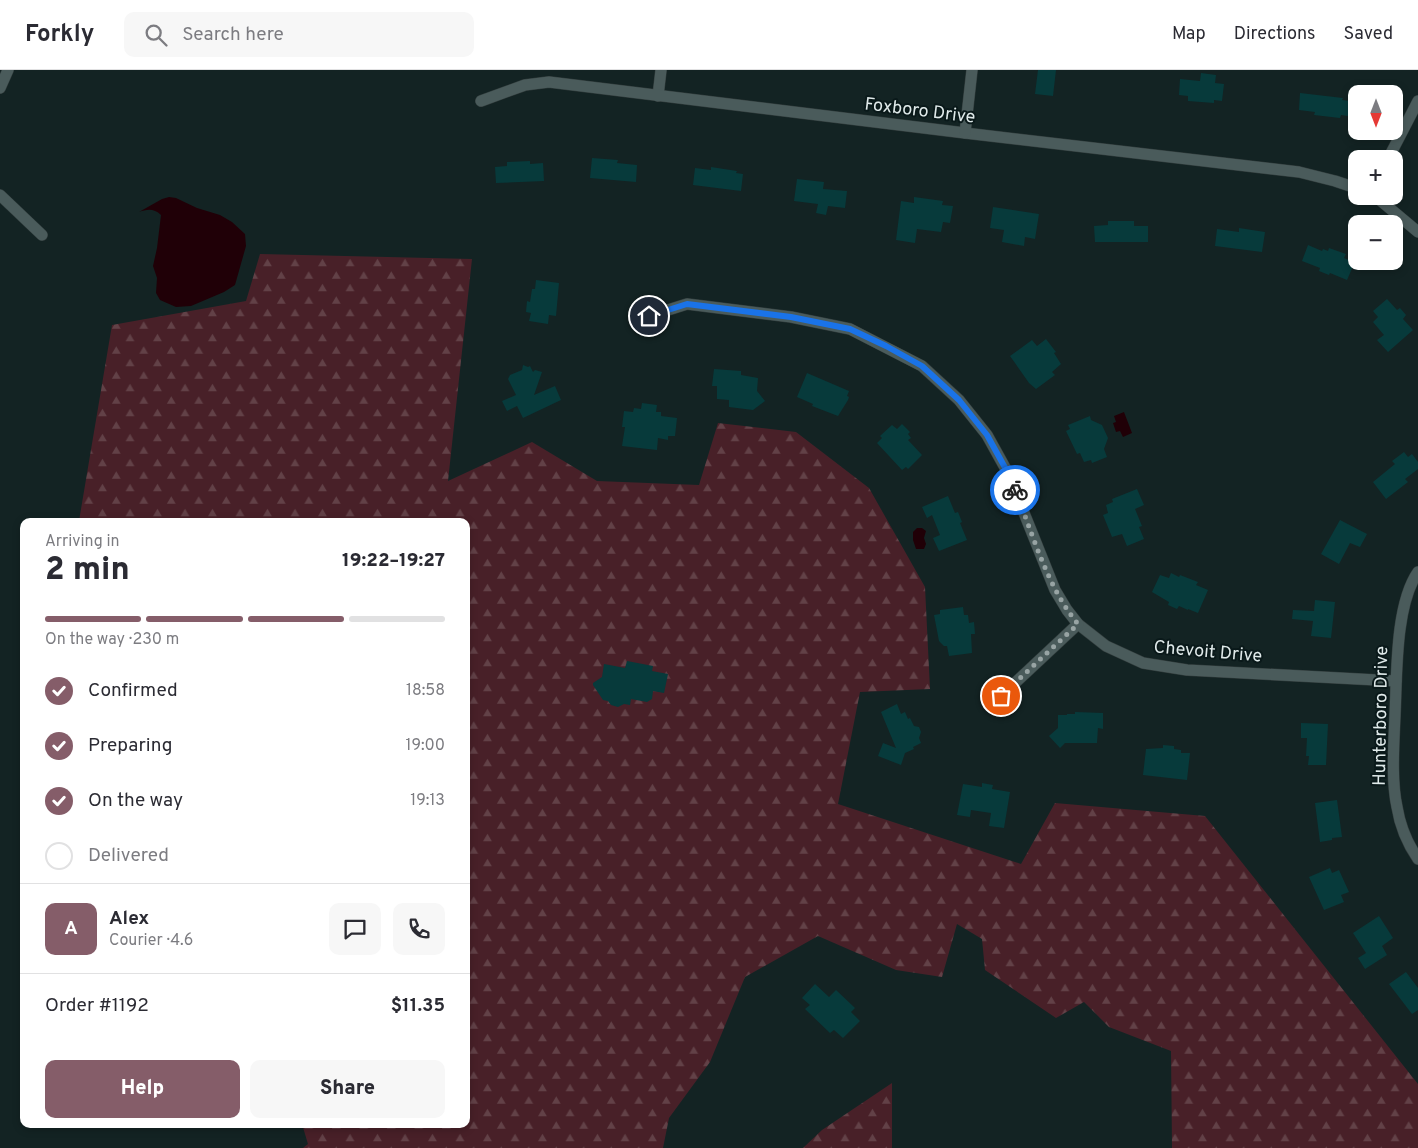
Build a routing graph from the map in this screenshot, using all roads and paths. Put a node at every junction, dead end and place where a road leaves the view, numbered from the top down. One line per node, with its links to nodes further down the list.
1 (8, 70): 4 (street)
2 (662, 70): 5 (street)
3 (972, 70): 8 (street)
4 (0, 88)
5 (658, 96): 6 (street, Foxboro Drive); 8 (street, Foxboro Drive)
6 (481, 101)
7 (1418, 101): 9 (street)
8 (965, 134): 10 (street, Foxboro Drive)
9 (1393, 150)
10 (1348, 186)
11 (0, 194): 14 (street)
12 (1386, 205): 13 (street)
13 (1418, 232)
14 (42, 235)
15 (649, 316): 17 (street, Chevoit Drive)
16 (1418, 572): 18 (street, Hunterboro Drive)
17 (1078, 624): 18 (street, Chevoit Drive); 19 (street)
18 (1396, 681): 20 (street, Hunterboro Drive)
19 (1001, 696)
20 (1418, 859)

